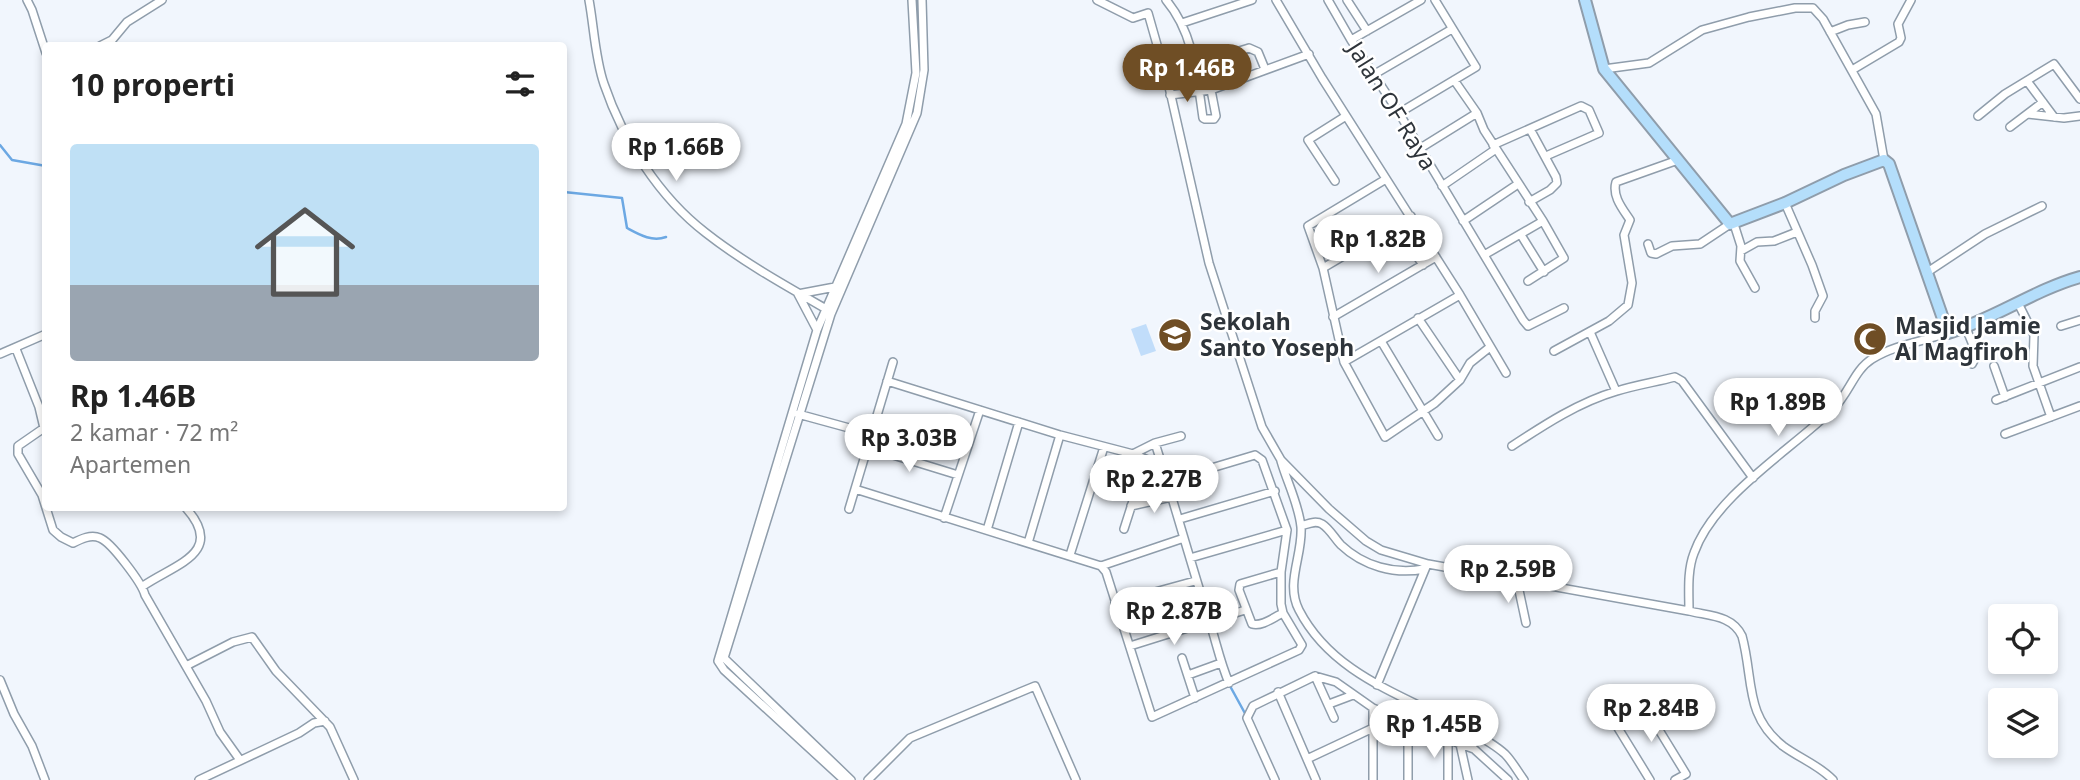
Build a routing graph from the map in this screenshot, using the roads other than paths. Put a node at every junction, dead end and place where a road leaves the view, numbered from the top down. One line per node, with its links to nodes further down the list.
1 (27, 0): 22 (street)
2 (162, 0): 23 (street)
3 (589, 0): 78 (street)
4 (912, 0): 76 (street)
5 (922, 0): 82 (street)
6 (1097, 0): 29 (street)
7 (1166, 0): 17 (street)
8 (1252, 0): 17 (street)
9 (1276, 0): 24 (street)
10 (1347, 0): 19 (street)
11 (1422, 0): 19 (street)
12 (1435, 0): 18 (street)
13 (1585, 0): 27 (street)
14 (1911, 0): 28 (street)
15 (1331, 1): 21 (street, Jalan OF Raya)
16 (1865, 22): 20 (street)
17 (1182, 23): 25 (street)
18 (1452, 29): 30 (street); 31 (street)
19 (1367, 31): 21 (street)
20 (1830, 32): 27 (street); 28 (street)
21 (1351, 40): 30 (street, Jalan OF Raya)
22 (42, 42)
23 (108, 42)
24 (1309, 54): 26 (street); 41 (street)
25 (1195, 68): 26 (street); 29 (street); 33 (street)
26 (1265, 69): 34 (street)
27 (1604, 69): 50 (street)
28 (1852, 70): 51 (street)
29 (1166, 75): 35 (street)
30 (1374, 75): 38 (street, Jalan OF Raya)
31 (1454, 80): 38 (street); 39 (street)
32 (2027, 81): 36 (street); 37 (street); 42 (street)
33 (1199, 90): 34 (street); 34 (street); 35 (street)
34 (1211, 90)
35 (1170, 95): 132 (street)
36 (2080, 99)
37 (2043, 102): 40 (street); 44 (street)
38 (1399, 113): 48 (street, Jalan OF Raya)
39 (1477, 113): 47 (street); 48 (street)
40 (2028, 114): 44 (street); 45 (street)
41 (1346, 116): 52 (street); 53 (street)
42 (1978, 116)
43 (2080, 116): 44 (street)
44 (2054, 117)
45 (2010, 127)
46 (1530, 129): 47 (street); 49 (street); 49 (street)
47 (1495, 147): 54 (street); 55 (street)
48 (1419, 149): 55 (street, Jalan OF Raya)
49 (1546, 156): 56 (street)
50 (1678, 160): 63 (street); 90 (street)
51 (1884, 160): 57 (street); 73 (street)
52 (1386, 179): 59 (street); 71 (street)
53 (1335, 181)
54 (1518, 184): 56 (street); 60 (street)
55 (1442, 186): 60 (street, Jalan OF Raya)
56 (1529, 202): 61 (street)
57 (1785, 203): 63 (street); 64 (street)
58 (2042, 205): 73 (street)
59 (1411, 216): 62 (street); 69 (street)
60 (1463, 221): 68 (street, Jalan OF Raya)
61 (1543, 221): 65 (street); 72 (street)
62 (1395, 224): 70 (street); 71 (street)
63 (1732, 224): 66 (street); 67 (street)
64 (1797, 232): 67 (street); 85 (street)
65 (1521, 235): 68 (street); 72 (street)
66 (1648, 244)
67 (1741, 251): 77 (street)
68 (1484, 256): 81 (street, Jalan OF Raya)
69 (1436, 257): 70 (street); 79 (street)
70 (1423, 265): 83 (street)
71 (1323, 268): 83 (street)
72 (1544, 272): 75 (street)
73 (1926, 273): 91 (street)
74 (2080, 277): 80 (street)
75 (1528, 281)
76 (835, 287): 78 (street); 82 (street)
77 (1755, 288)
78 (798, 294): 82 (street); 89 (street)
79 (1460, 295): 84 (street); 94 (street)
80 (2018, 303): 88 (street); 106 (street)
81 (1564, 308)
82 (829, 310): 89 (street); 113 (street)
83 (1333, 317): 99 (street)
84 (1418, 318): 93 (street); 104 (street)
85 (1815, 318)
86 (2080, 320): 87 (street)
87 (2061, 326)
88 (1966, 328): 91 (street); 100 (street)
89 (817, 330): 113 (street)
90 (1590, 332): 96 (street); 107 (street)
91 (1948, 334): 136 (street)
92 (42, 336): 95 (street)
93 (1381, 341): 99 (street); 112 (street)
94 (1490, 347): 103 (street); 104 (street)
95 (16, 349): 97 (street); 115 (street)
96 (1554, 351)
97 (0, 354)
98 (893, 362): 105 (street)
99 (1344, 362): 112 (street)
100 (1972, 365)
101 (1994, 366): 108 (street)
102 (2080, 367): 106 (street)
103 (1506, 373)
104 (1460, 380): 112 (street)
105 (887, 381): 111 (street); 118 (street)
106 (2038, 384): 108 (street); 114 (street)
107 (1616, 391): 127 (street); 136 (street)
108 (2005, 397): 109 (street)
109 (1996, 400)
110 (2080, 406): 114 (street)
111 (980, 410): 117 (street); 135 (street)
112 (1424, 411): 124 (street)
113 (796, 413): 120 (street); 170 (street)
114 (2051, 417): 121 (street)
115 (42, 420)
116 (927, 421): 125 (street)
117 (1019, 422): 122 (street); 150 (street)
118 (874, 424): 120 (street); 125 (street)
119 (42, 429): 140 (street)
120 (871, 434): 128 (street)
121 (2005, 434)
122 (1060, 435): 129 (street); 153 (street)
123 (1181, 436): 126 (street)
124 (1438, 436)
125 (921, 439): 133 (street)
126 (1155, 443): 130 (street); 134 (street)
127 (1512, 446)
128 (867, 447): 133 (street); 138 (street)
129 (1104, 447): 130 (street); 154 (street)
130 (1133, 454): 131 (street)
131 (1146, 460): 134 (street); 142 (street)
132 (1281, 460): 148 (street); 157 (street)
133 (914, 461): 135 (street)
134 (1160, 465): 137 (street)
135 (958, 475): 146 (street)
136 (1753, 478): 164 (street)
137 (1168, 481): 139 (street); 141 (street)
138 (855, 489): 143 (street); 146 (street)
139 (1275, 491): 147 (street); 151 (street)
140 (42, 495)
141 (1171, 497): 142 (street); 147 (street)
142 (1131, 506): 149 (street)
143 (849, 509)
144 (47, 511): 161 (street)
145 (188, 511): 161 (street)
146 (944, 518): 150 (street)
147 (1180, 519): 152 (street)
148 (1301, 526): 157 (street); 177 (street)
149 (1125, 529)
150 (987, 530): 153 (street)
151 (1287, 530): 155 (street); 158 (street)
152 (1184, 538): 155 (street); 156 (street)
153 (1028, 542): 154 (street)
154 (1070, 555): 156 (street)
155 (1190, 558): 159 (street)
156 (1101, 566): 162 (street)
157 (1426, 567): 160 (street); 177 (street)
158 (1281, 572): 163 (street); 165 (street)
159 (1195, 581): 162 (street); 166 (street)
160 (1517, 581): 164 (street); 167 (street)
161 (143, 586): 172 (street)
162 (1115, 603): 168 (street)
163 (1245, 610): 165 (street); 166 (street)
164 (1689, 611): 211 (street)
165 (1283, 612): 176 (street)
166 (1209, 622): 168 (street); 171 (street)
167 (1526, 623)
168 (1130, 646): 180 (street)
169 (1182, 658): 173 (street)
170 (721, 660): 197 (street); 198 (street)
171 (1221, 663): 173 (street); 176 (street)
172 (186, 666): 187 (street); 193 (street)
173 (1188, 675): 180 (street)
174 (1315, 676): 178 (street); 179 (street); 182 (street)
175 (0, 680): 183 (street)
176 (1229, 683): 180 (street)
177 (1377, 685): 208 (street)
178 (1278, 692): 192 (street); 201 (street)
179 (1353, 695): 182 (street); 184 (street)
180 (1195, 698)
181 (1640, 699): 210 (street)
182 (1329, 704): 186 (street)
183 (4, 705): 194 (street)
184 (1373, 708): 188 (street); 189 (street)
185 (1610, 715): 209 (street)
186 (1334, 718)
187 (325, 720): 193 (street); 196 (street)
188 (1408, 723): 190 (street); 204 (street)
189 (1373, 728): 192 (street); 203 (street)
190 (1448, 740): 191 (street); 205 (street)
191 (1460, 744): 206 (street); 207 (street)
192 (1307, 759): 202 (street)
193 (240, 760): 195 (street)
194 (46, 780)
195 (199, 780)
196 (354, 780)
197 (844, 780)
198 (851, 780)
199 (868, 780): 200 (street)
200 (1076, 780)
201 (1275, 780)
202 (1316, 780)
203 (1373, 780)
204 (1408, 780)
205 (1448, 780)
206 (1468, 780)
207 (1508, 780)
208 (1524, 780)
209 (1650, 780)
210 (1675, 780)
211 (1833, 780)

